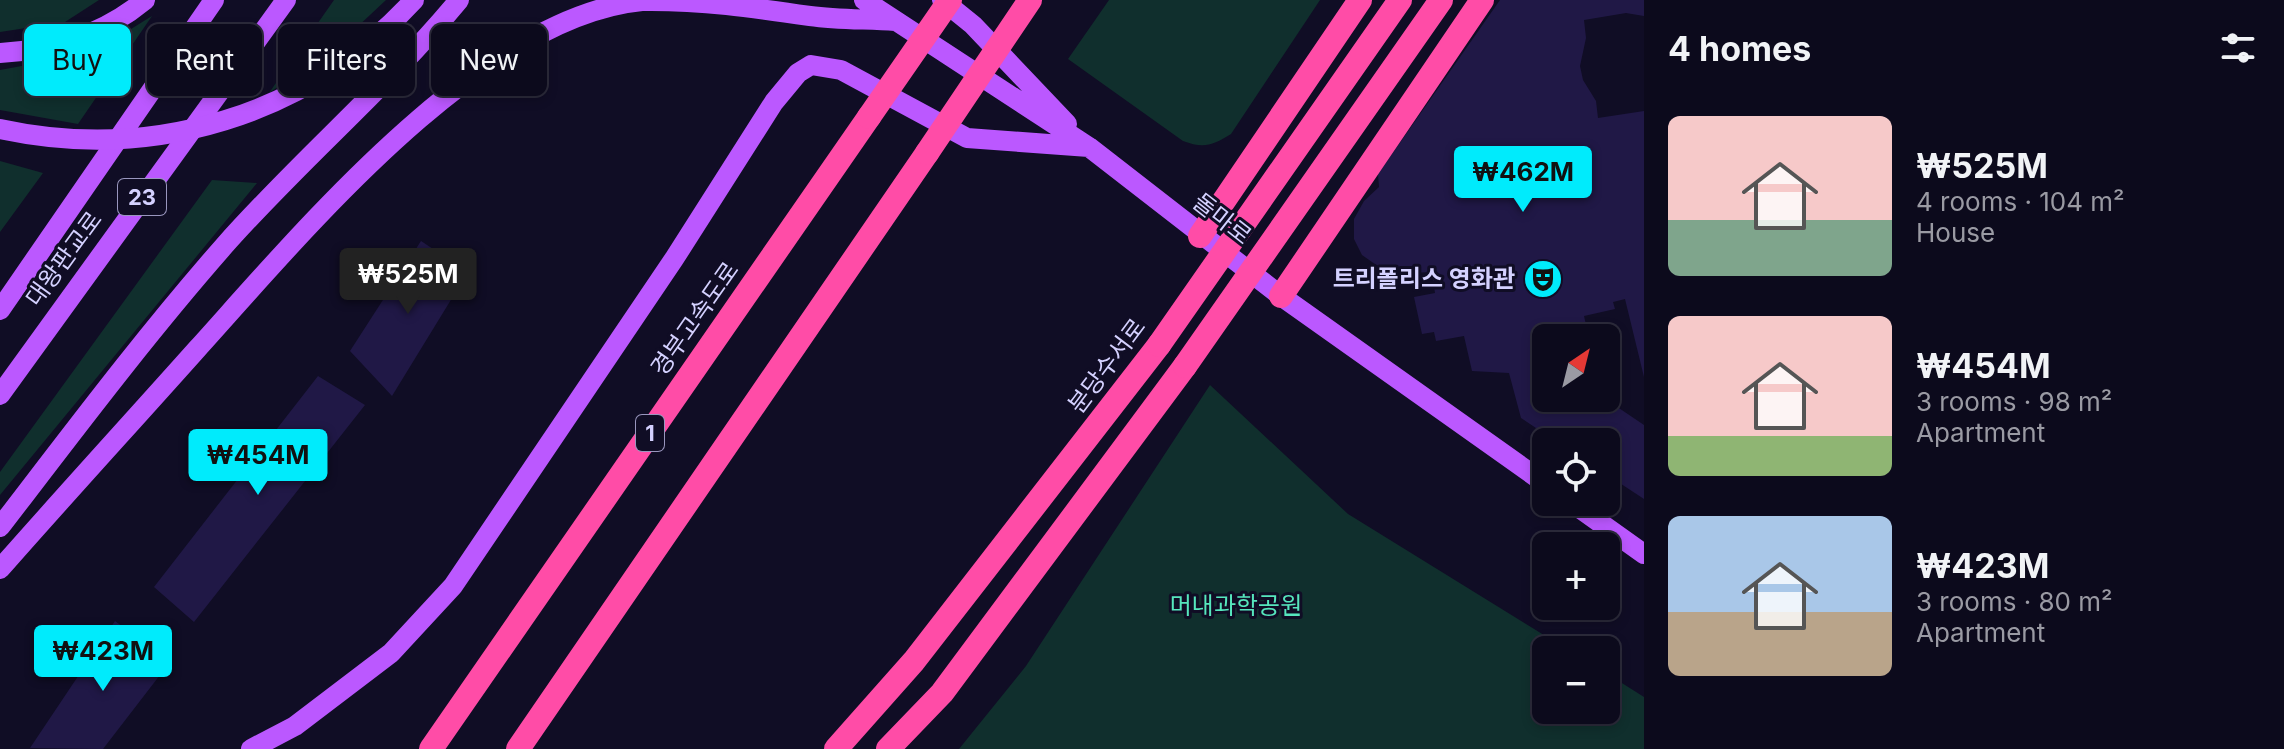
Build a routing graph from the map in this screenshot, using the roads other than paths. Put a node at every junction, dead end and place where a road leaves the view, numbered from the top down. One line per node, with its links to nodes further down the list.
1 (145, 0): 15 (main road)
2 (214, 0): 20 (main road, 대왕판교로 / 23)
3 (286, 0): 21 (main road, 대왕판교로 / 23)
4 (414, 0): 16 (main road, bridge)
5 (459, 0): 24 (main road)
6 (864, 0): 14 (main road, 돌마로)
7 (942, 0): 17 (main road)
8 (950, 0): 28 (highway, 경부고속도로 / 1, bridge)
9 (1030, 0): 29 (highway, bridge)
10 (1360, 0): 18 (highway)
11 (1400, 0): 30 (highway, 분당수서로, bridge)
12 (1441, 0): 31 (highway, bridge)
13 (1482, 0): 19 (highway)
14 (895, 21): 17 (main road, 돌마로); 26 (main road)
15 (0, 53)
16 (0, 129)
17 (1089, 147): 18 (main road, 돌마로); 27 (main road)
18 (1200, 236): 19 (main road, 돌마로)
19 (1281, 296): 22 (main road, 돌마로)
20 (0, 310)
21 (0, 395)
22 (1532, 474)
23 (1591, 516): 25 (main road)
24 (0, 527)
25 (1644, 554)
26 (0, 569)
27 (251, 749)
28 (431, 749)
29 (518, 749)
30 (836, 749)
31 (888, 749)

